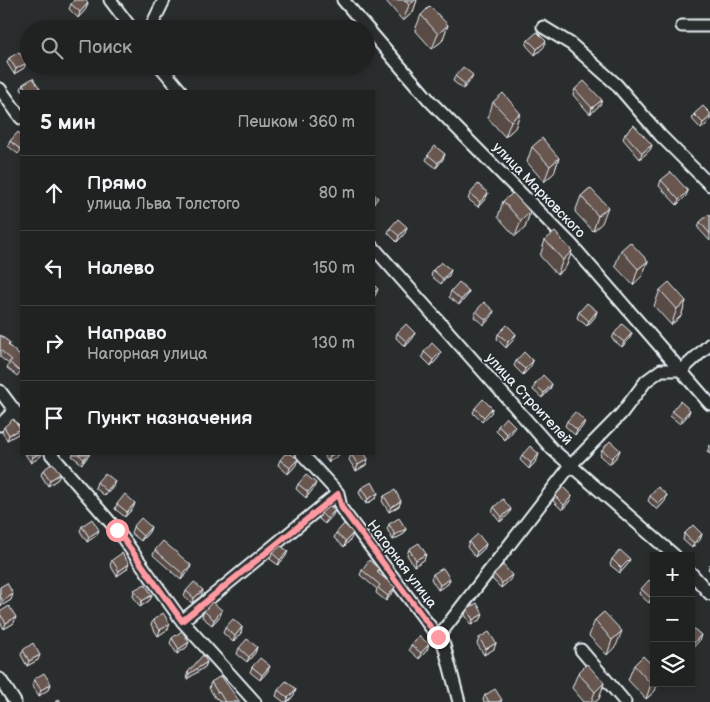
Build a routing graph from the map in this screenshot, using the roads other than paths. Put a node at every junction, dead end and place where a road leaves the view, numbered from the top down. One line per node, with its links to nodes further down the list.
1 (110, 0): 4 (street)
2 (164, 0): 5 (street)
3 (343, 0): 6 (street, улица Марковского)
4 (125, 20)
5 (154, 20)
6 (360, 20)
7 (682, 26): 8 (street)
8 (710, 26)
9 (543, 27): 15 (street)
10 (375, 37): 18 (street, улица Марковского)
11 (168, 75): 13 (street)
12 (0, 89): 14 (street)
13 (180, 90)
14 (20, 117)
15 (710, 185)
16 (375, 249): 25 (street, улица Строителей)
17 (710, 344): 18 (street)
18 (682, 370): 20 (street, улица Марковского); 25 (street)
19 (0, 391): 21 (street)
20 (710, 404)
21 (18, 415): 22 (street)
22 (0, 425)
23 (52, 455): 30 (street)
24 (303, 455): 26 (street, Нагорная улица)
25 (571, 464): 27 (street, улица Строителей); 31 (street)
26 (338, 494): 30 (street); 31 (street, Нагорная улица)
27 (670, 552)
28 (695, 577): 29 (street)
29 (710, 594)
30 (182, 621): 35 (street)
31 (438, 637): 36 (street, Нагорная улица)
32 (581, 650): 37 (street)
33 (0, 679): 34 (street)
34 (15, 702)
35 (256, 702)
36 (459, 702)
37 (624, 702)

